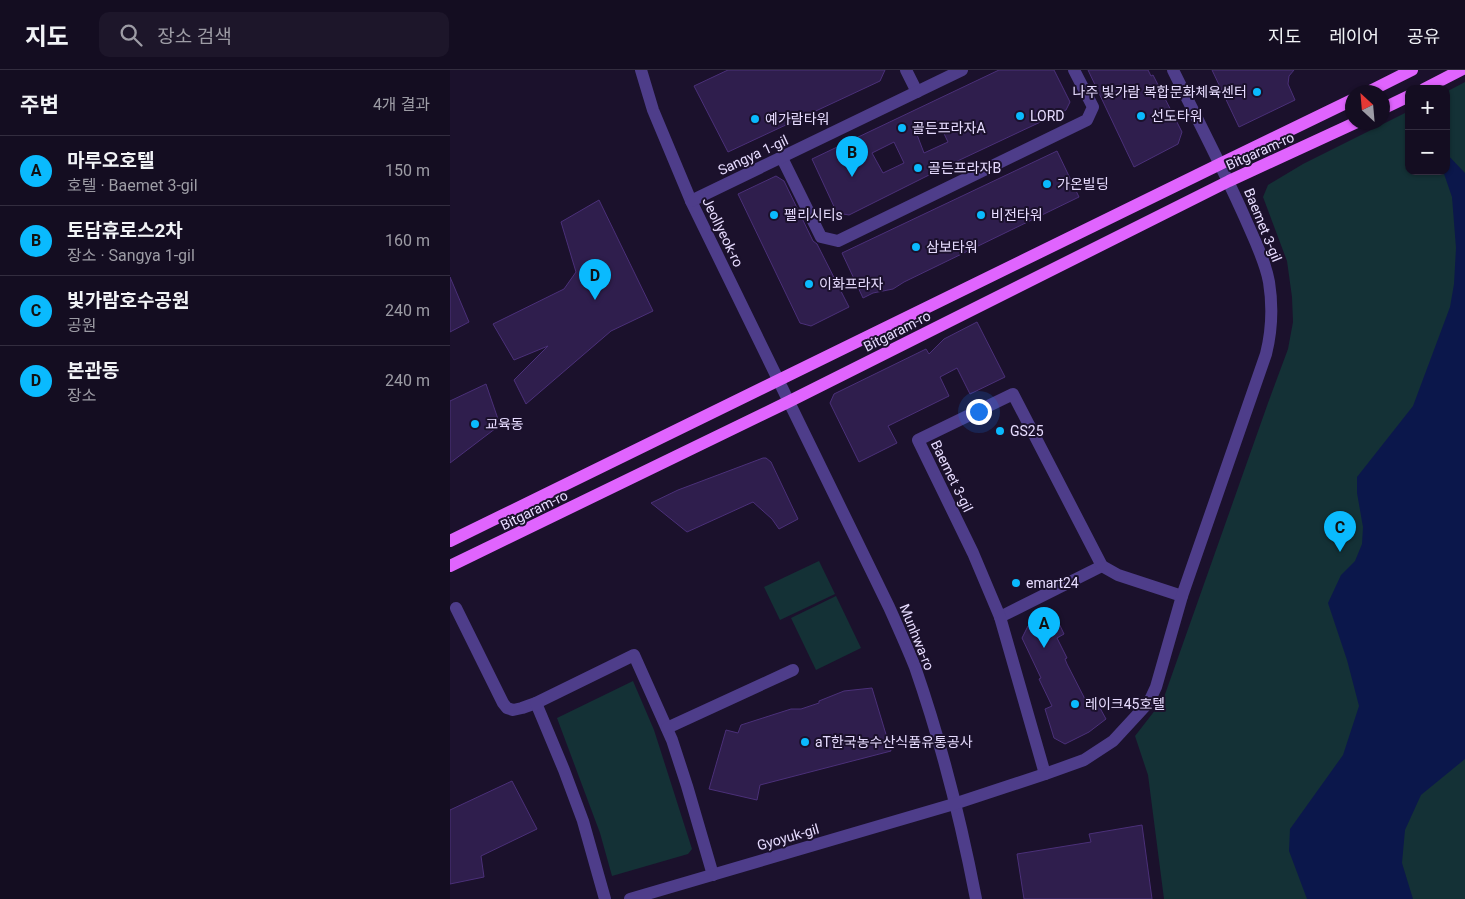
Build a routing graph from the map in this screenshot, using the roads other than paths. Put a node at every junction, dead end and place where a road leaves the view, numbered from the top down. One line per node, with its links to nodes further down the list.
1 (641, 70): 18 (street, Jeollyeok-ro)
2 (906, 70): 10 (street)
3 (962, 70): 10 (street, Sangya 1-gil)
4 (1074, 70): 15 (street)
5 (1172, 70): 16 (street, Baemet 3-gil)
6 (1412, 70): 8 (main road)
7 (1456, 73): 9 (main road)
8 (1382, 85)
9 (1432, 85)
10 (917, 92): 15 (street, Sangya 1-gil)
11 (1405, 98): 13 (main road)
12 (1345, 103): 16 (main road, Bitgaram-ro)
13 (1390, 105)
14 (1345, 128): 17 (main road, Bitgaram-ro)
15 (782, 158): 18 (street, Sangya 1-gil)
16 (1220, 164): 17 (street, Baemet 3-gil); 19 (main road, Bitgaram-ro)
17 (1229, 181): 20 (main road, Bitgaram-ro); 24 (street, Baemet 3-gil)
18 (691, 201): 19 (street, Jeollyeok-ro)
19 (779, 380): 20 (street, Jeollyeok-ro); 21 (main road, Bitgaram-ro)
20 (790, 401): 22 (main road, Bitgaram-ro); 31 (street, Munhwa-ro)
21 (450, 541)
22 (450, 566)
23 (1102, 566): 24 (street); 26 (street); 26 (street, Baemet 3-gil)
24 (1182, 596): 30 (street, Baemet 3-gil)
25 (456, 608): 28 (street)
26 (1000, 617): 30 (street, Baemet 3-gil)
27 (793, 670): 29 (street)
28 (536, 703): 29 (street); 33 (street)
29 (667, 728): 32 (street)
30 (1046, 774): 31 (street, Baemet 3-gil)
31 (954, 804): 32 (street, Gyoyuk-gil); 35 (street, Munhwa-ro)
32 (713, 875): 34 (street, Gyoyuk-gil)
33 (605, 899)
34 (630, 899)
35 (976, 899)

